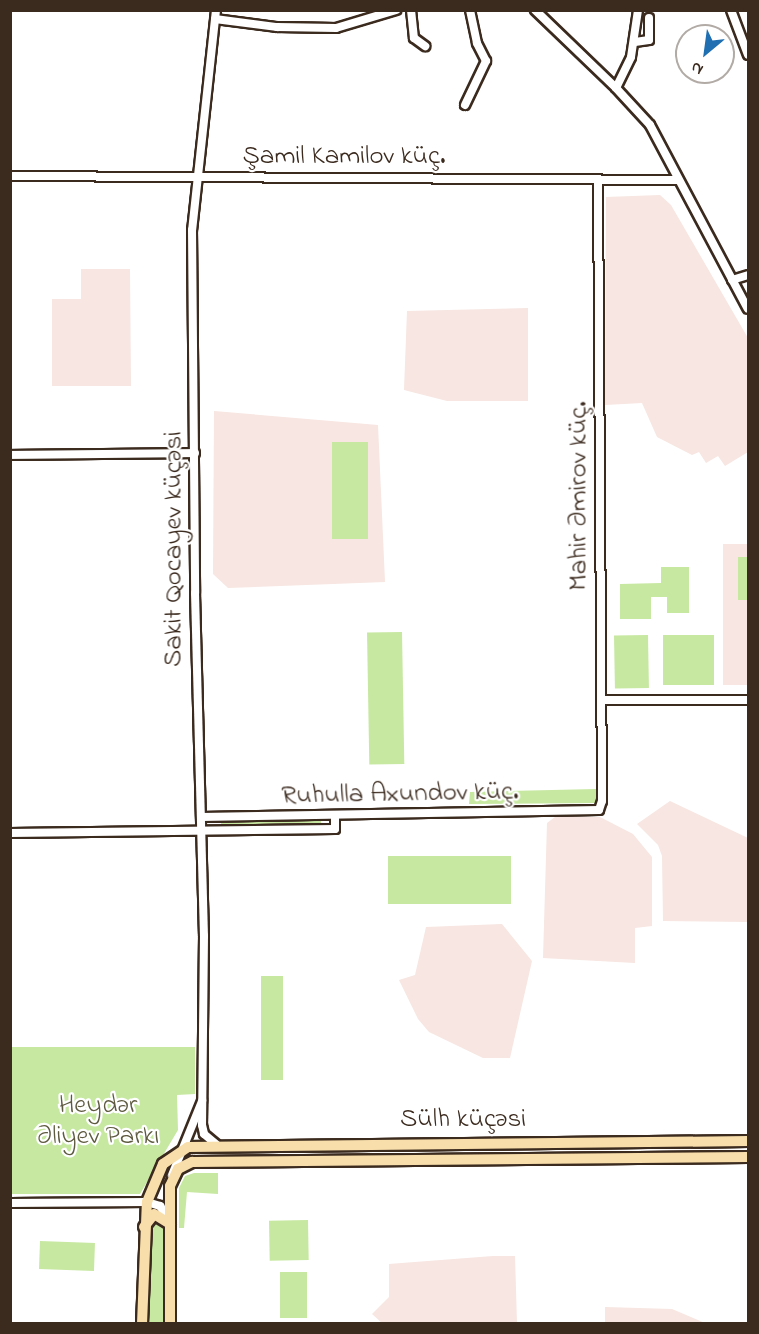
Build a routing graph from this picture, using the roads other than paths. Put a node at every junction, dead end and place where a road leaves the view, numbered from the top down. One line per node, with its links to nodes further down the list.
1 (396, 10): 7 (street)
2 (411, 10): 10 (street)
3 (470, 10): 13 (street)
4 (535, 10): 12 (street)
5 (638, 10): 9 (street)
6 (731, 10): 11 (street)
7 (216, 15): 15 (street, Sakit Qocayev küçəsi)
8 (649, 18): 9 (street)
9 (635, 42): 12 (street)
10 (425, 46)
11 (748, 55)
12 (616, 88): 17 (street)
13 (465, 105)
14 (10, 177): 15 (street, Şamil Kamilov küç.)
15 (195, 177): 16 (street, Şamil Kamilov küç.); 21 (street, Sakit Qocayev küçəsi)
16 (598, 180): 17 (street, Şamil Kamilov küç.); 23 (street, Mahir Əmirov küç.)
17 (678, 180): 19 (street)
18 (748, 275): 19 (street)
19 (732, 280): 20 (street)
20 (748, 309)
21 (195, 453): 22 (street); 27 (street, Sakit Qocayev küçəsi)
22 (10, 455)
23 (602, 699): 24 (street); 25 (street, Mahir Əmirov küç.)
24 (748, 700)
25 (599, 810): 26 (street, Ruhulla Axundov küç.)
26 (335, 815): 27 (street, Ruhulla Axundov küç.); 28 (street)
27 (201, 817): 28 (street, Sakit Qocayev küçəsi)
28 (201, 831): 29 (street); 30 (street, Sakit Qocayev küçəsi)
29 (10, 833)
30 (204, 1092): 33 (street, Sakit Qocayev küçəsi); 34 (street)
31 (743, 1141): 32 (main road, Sülh küçəsi); 35 (main road)
32 (546, 1142): 33 (main road, Sülh küçəsi); 36 (main road)
33 (222, 1144): 34 (main road, Sülh küçəsi); 37 (main road)
34 (179, 1150): 38 (street); 39 (main road)
35 (743, 1157): 36 (main road, Sülh küçəsi)
36 (546, 1158): 37 (main road, Sülh küçəsi)
37 (227, 1160): 38 (main road, Sülh küçəsi)
38 (171, 1181): 41 (main road)
39 (147, 1202): 40 (street); 41 (street); 42 (main road)
40 (10, 1203)
41 (170, 1224): 42 (main road); 44 (main road)
42 (144, 1227): 43 (main road)
43 (142, 1323)
44 (170, 1323)

